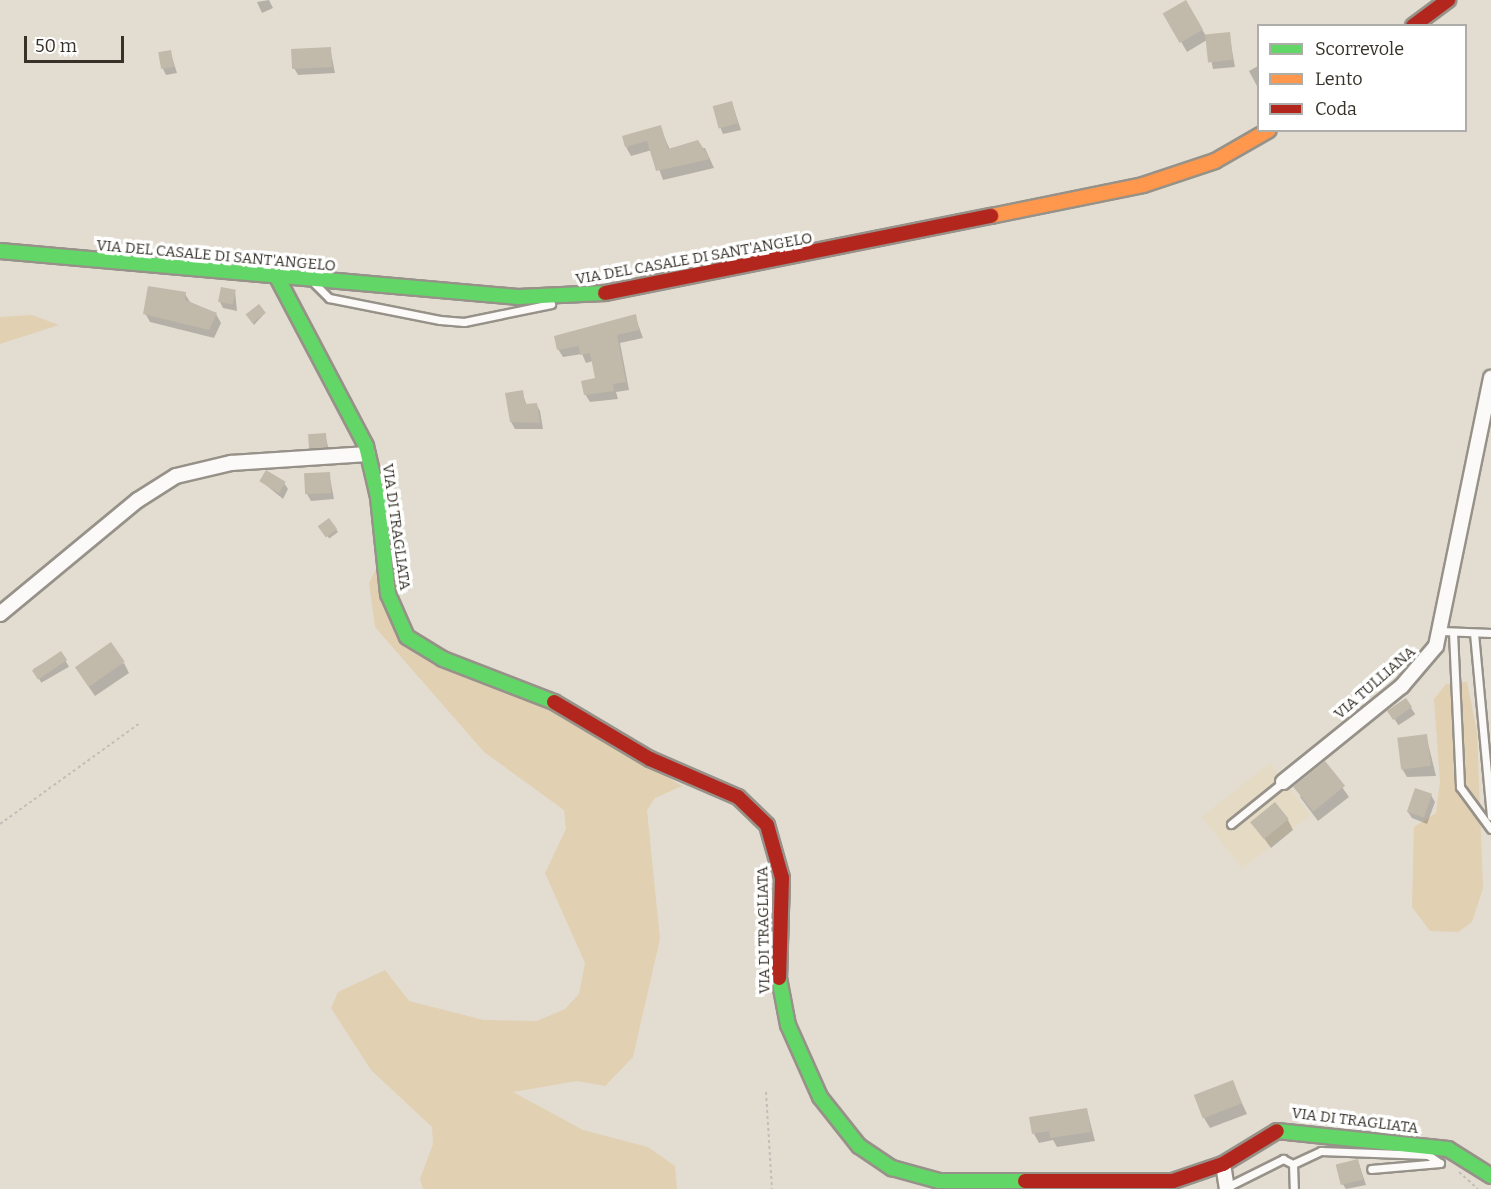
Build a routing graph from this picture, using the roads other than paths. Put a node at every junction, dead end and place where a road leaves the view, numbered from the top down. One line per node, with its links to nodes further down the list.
1 (1448, 0): 2 (street)
2 (1416, 24)
3 (1265, 132): 7 (street, VIA DEL CASALE DI SANT'ANGELO)
4 (0, 251): 5 (street, VIA DEL CASALE DI SANT'ANGELO)
5 (278, 279): 6 (street, VIA DEL CASALE DI SANT'ANGELO); 9 (street, VIA DI TRAGLIATA)
6 (314, 282): 7 (street, VIA DEL CASALE DI SANT'ANGELO); 7 (lane)
7 (559, 298)
8 (1491, 378): 11 (street, VIA TULLIANA)
9 (368, 454): 10 (street); 18 (street, VIA DI TRAGLIATA)
10 (0, 614)
11 (1447, 632): 12 (lane); 14 (street, VIA TULLIANA); 17 (lane)
12 (1474, 633): 13 (lane); 15 (lane)
13 (1491, 633)
14 (1283, 782): 16 (lane, VIA TULLIANA)
15 (1491, 816)
16 (1231, 824)
17 (1491, 829)
18 (1223, 1164): 21 (street, VIA DI TRAGLIATA); 22 (street)
19 (1293, 1164): 20 (lane); 22 (lane); 23 (lane)
20 (1371, 1169)
21 (1491, 1176)
22 (1227, 1188)
23 (1294, 1189)

